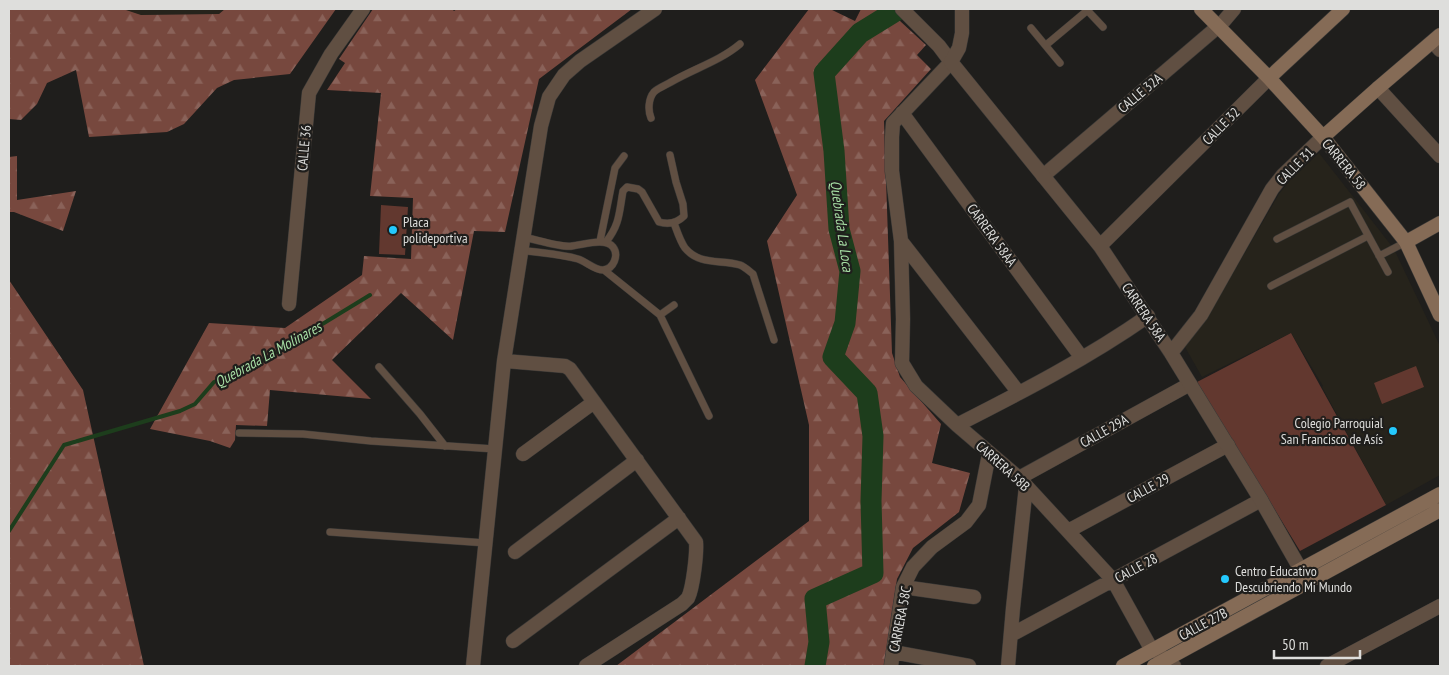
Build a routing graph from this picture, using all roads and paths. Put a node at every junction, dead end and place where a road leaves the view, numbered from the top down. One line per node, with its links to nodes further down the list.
1 (363, 9): 39 (street, CALLE 36)
2 (655, 9): 33 (street)
3 (902, 9): 15 (street, CARRERA 58A)
4 (962, 9): 15 (street)
5 (1201, 9): 9 (main road, CARRERA 58)
6 (1234, 9): 9 (street, CALLE 32A)
7 (1343, 9): 17 (main road, CALLE 32)
8 (1088, 10): 10 (lane); 14 (lane)
9 (1218, 26): 17 (main road, CARRERA 58); 25 (street, CALLE 32A)
10 (1103, 27)
11 (1031, 28): 14 (lane)
12 (1438, 42): 18 (main road, CALLE 31)
13 (740, 44): 20 (lane)
14 (1046, 46): 16 (lane)
15 (952, 62): 19 (street, CARRERA 58B); 25 (street, CARRERA 58A)
16 (1060, 63)
17 (1269, 78): 21 (main road, CARRERA 58); 34 (street, CALLE 32)
18 (1378, 88): 21 (main road, CALLE 31); 24 (street)
19 (902, 113): 30 (street, CARRERA 58B); 46 (street, CARRERA 58AA)
20 (651, 118)
21 (1324, 137): 32 (main road, CARRERA 58); 45 (street, CALLE 31)
22 (670, 155): 26 (lane)
23 (624, 156): 31 (lane)
24 (1440, 156)
25 (1043, 176): 34 (street, CARRERA 58A)
26 (674, 223): 31 (lane); 44 (lane)
27 (1440, 223): 32 (main road)
28 (1368, 236): 29 (lane); 35 (lane); 38 (lane)
29 (1277, 239)
30 (901, 241): 50 (street); 53 (street, CARRERA 58B)
31 (603, 242): 33 (lane); 36 (lane)
32 (1406, 242): 35 (lane); 42 (main road, CARRERA 58)
33 (522, 243): 36 (lane); 47 (street)
34 (1100, 246): 43 (street, CARRERA 58A)
35 (1379, 256): 37 (lane)
36 (604, 270): 41 (lane)
37 (1388, 272)
38 (1271, 286)
39 (289, 304)
40 (674, 305): 41 (lane)
41 (660, 315): 52 (lane)
42 (1440, 315)
43 (1148, 316): 45 (street, CARRERA 58A); 46 (street)
44 (774, 340)
45 (1171, 353): 49 (street, CARRERA 58A)
46 (1082, 358): 50 (street)
47 (504, 361): 51 (street); 57 (street)
48 (379, 367): 56 (lane)
49 (1190, 384): 55 (street, CARRERA 58A); 61 (street, CALLE 29A)
50 (1019, 394): 53 (street)
51 (594, 402): 58 (street); 60 (street)
52 (709, 416)
53 (957, 425): 59 (street, CARRERA 58B)
54 (239, 433): 56 (lane)
55 (1228, 445): 63 (street, CARRERA 58A); 66 (street, CALLE 29)
56 (445, 446): 57 (lane)
57 (495, 450): 68 (street)
58 (523, 454)
59 (989, 454): 61 (street, CARRERA 58B); 72 (street, CARRERA 58C)
60 (637, 460): 65 (street); 69 (street)
61 (1023, 482): 66 (street, CARRERA 58B); 75 (street)
62 (1440, 494): 70 (main road, CALLE 27B)
63 (1260, 500): 70 (street, CARRERA 58A); 71 (street, CALLE 28)
64 (1440, 510): 70 (main road, CALLE 27B)
65 (679, 518): 76 (street); 81 (street)
66 (1068, 531): 71 (street, CARRERA 58B)
67 (330, 532): 68 (lane)
68 (486, 543): 80 (street)
69 (515, 552)
70 (1305, 576): 77 (main road, CALLE 27B); 79 (main road, CALLE 27B)
71 (1113, 580): 75 (street, CALLE 28); 77 (street, CARRERA 58B)
72 (903, 587): 73 (street); 78 (street, CARRERA 58C)
73 (974, 597)
74 (1440, 606): 85 (street)
75 (1011, 635): 83 (street)
76 (513, 641)
77 (1154, 650): 79 (street, CARRERA 58B); 84 (main road, CALLE 27B)
78 (892, 659): 82 (street)
79 (1165, 664)
80 (473, 666)
81 (586, 666)
82 (969, 666)
83 (1008, 666)
84 (1123, 666)
85 (1327, 666)

